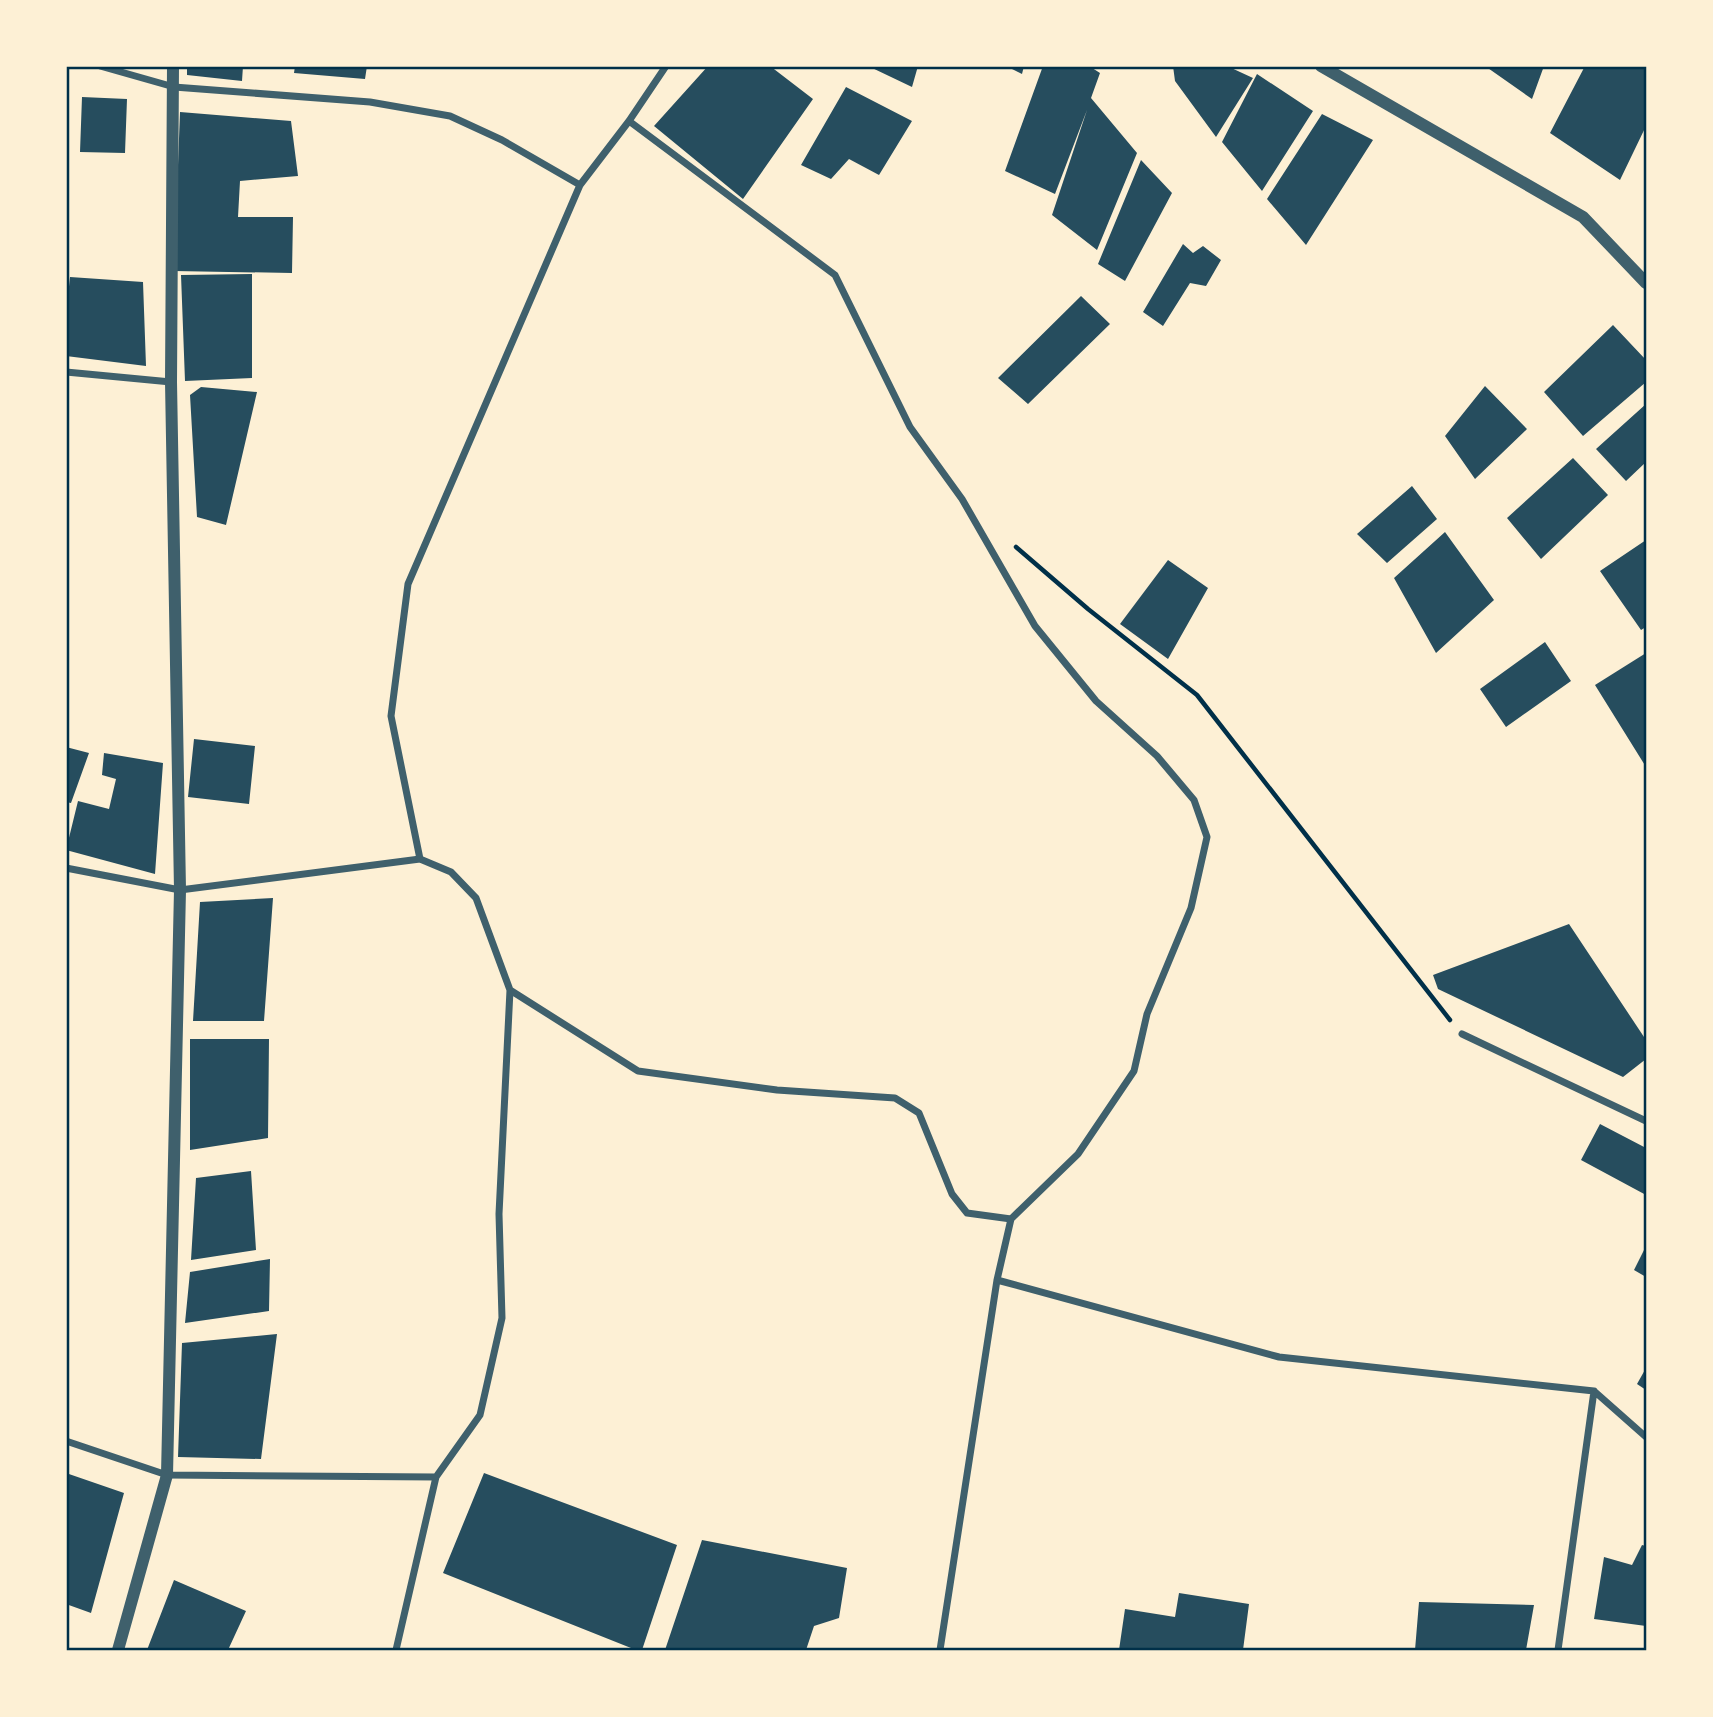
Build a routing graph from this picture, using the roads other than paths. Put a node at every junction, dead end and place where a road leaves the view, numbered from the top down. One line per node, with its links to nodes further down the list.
1 (100, 66): 5 (street)
2 (173, 66): 5 (street)
3 (666, 66): 6 (street)
4 (1321, 66): 8 (street)
5 (174, 87): 7 (street); 10 (street)
6 (629, 121): 7 (street); 17 (street)
7 (580, 185): 11 (street)
8 (1647, 282)
9 (66, 372): 10 (street)
10 (171, 382): 13 (street)
11 (419, 859): 13 (street); 14 (street)
12 (66, 868): 13 (street)
13 (180, 890): 22 (street)
14 (510, 990): 17 (street); 23 (street)
15 (1462, 1034): 16 (street)
16 (1647, 1121)
17 (1011, 1219): 18 (street)
18 (997, 1280): 19 (street); 26 (street)
19 (1594, 1391): 20 (street); 27 (street)
20 (1647, 1437)
21 (66, 1441): 22 (street)
22 (167, 1475): 23 (street); 24 (street)
23 (436, 1477): 25 (street)
24 (118, 1650)
25 (396, 1650)
26 (940, 1650)
27 (1558, 1650)

